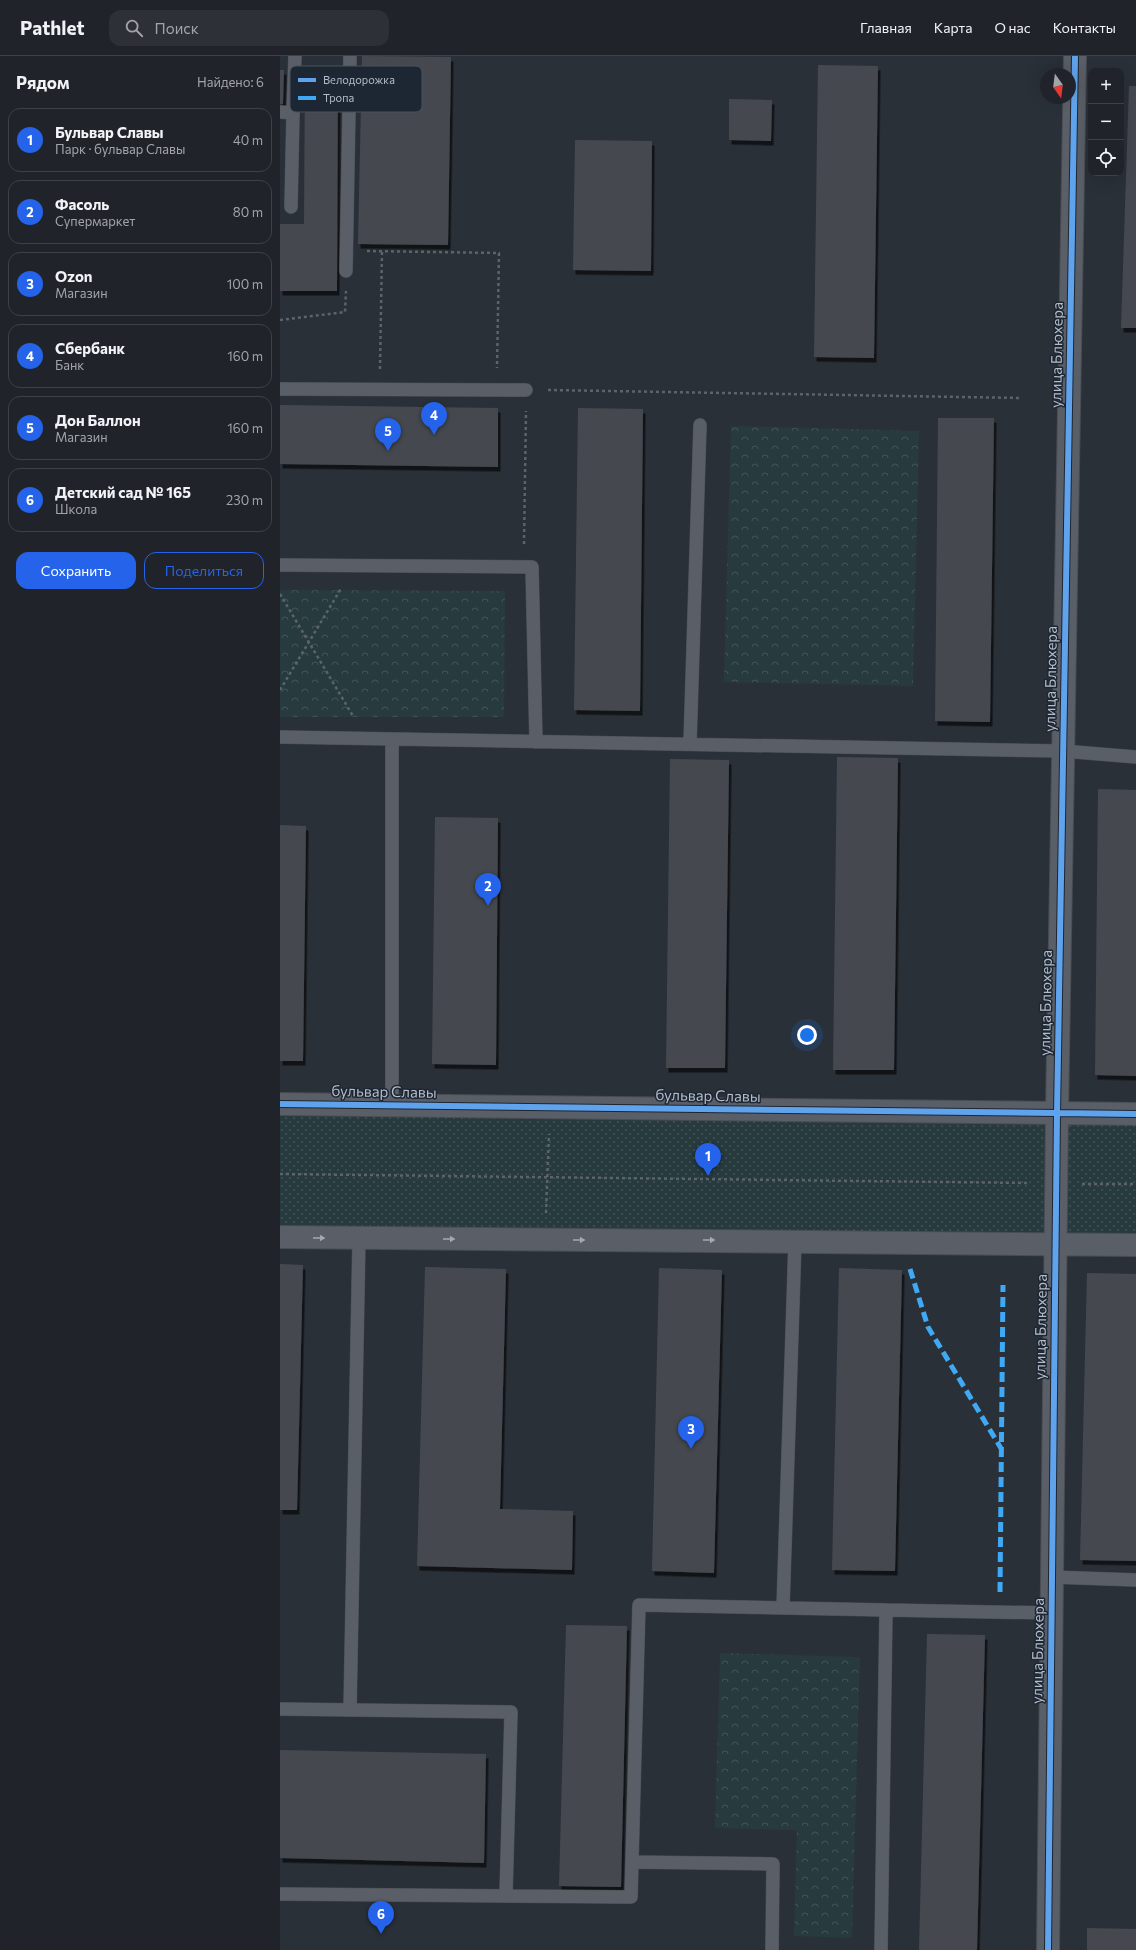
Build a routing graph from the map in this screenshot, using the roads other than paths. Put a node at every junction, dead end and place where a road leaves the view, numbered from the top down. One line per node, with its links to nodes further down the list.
1 (295, 56): 4 (lane)
2 (350, 56): 5 (lane)
3 (1075, 56): 19 (street, улица Блюхера)
4 (295, 66)
5 (350, 66)
6 (280, 112): 7 (lane)
7 (293, 112): 9 (lane)
8 (349, 112): 10 (lane)
9 (291, 207)
10 (346, 271)
11 (280, 389): 12 (lane)
12 (526, 390)
13 (700, 425): 18 (lane)
14 (280, 565): 17 (lane)
15 (280, 737): 16 (lane)
16 (392, 740): 17 (lane); 22 (lane)
17 (536, 742): 18 (lane)
18 (690, 744): 19 (lane)
19 (1063, 751): 20 (lane); 23 (street, улица Блюхера)
20 (1136, 757)
21 (280, 1104): 22 (street, бульвар Славы)
22 (392, 1105): 23 (street, бульвар Славы)
23 (1057, 1113): 24 (street, бульвар Славы); 28 (street, улица Блюхера)
24 (1136, 1114)
25 (280, 1237): 26 (street, one-way to 26)
26 (359, 1238): 27 (street, one-way to 27); 36 (lane)
27 (795, 1241): 28 (street); 32 (lane)
28 (1055, 1243): 29 (street); 30 (street, улица Блюхера)
29 (1136, 1245)
30 (1052, 1577): 31 (lane); 34 (street, улица Блюхера)
31 (1136, 1580)
32 (784, 1608): 33 (lane); 37 (lane)
33 (886, 1610): 34 (lane); 41 (lane)
34 (1051, 1613): 42 (street, улица Блюхера)
35 (280, 1709): 36 (lane)
36 (350, 1710): 39 (lane)
37 (632, 1862): 39 (lane); 40 (lane)
38 (280, 1894): 39 (lane)
39 (506, 1896)
40 (772, 1950)
41 (881, 1950)
42 (1048, 1950)

